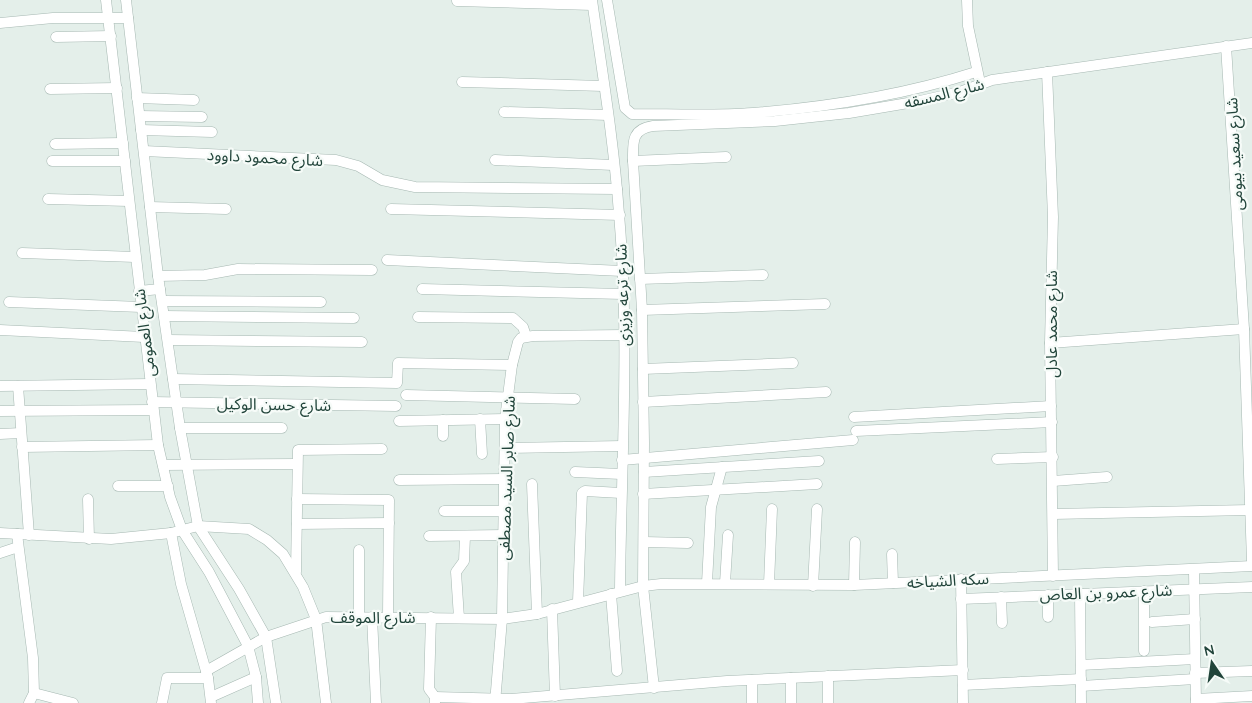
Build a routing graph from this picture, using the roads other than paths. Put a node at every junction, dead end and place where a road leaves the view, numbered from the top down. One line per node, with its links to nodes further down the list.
1 (106, 0): 7 (street, شارع العمومى)
2 (126, 0): 8 (street, شارع العمومى)
3 (607, 0): 14 (street, شارع المسقه)
4 (967, 0): 14 (street)
5 (457, 1): 6 (street)
6 (592, 2): 20 (street, شارع ترعه وزيزى)
7 (108, 18): 8 (street); 9 (street); 10 (street, شارع العمومى)
8 (128, 18): 17 (street, شارع العمومى)
9 (0, 23)
10 (111, 36): 11 (street); 16 (street, شارع العمومى)
11 (56, 37)
12 (1252, 43): 13 (street, شارع المسقه)
13 (1226, 46): 15 (street, شارع المسقه); 69 (street, شارع سعيد بيومى)
14 (976, 72): 19 (street)
15 (1047, 72): 19 (street, شارع المسقه); 76 (street, شارع محمد عادل)
16 (115, 73): 17 (street); 21 (street, شارع العمومى)
17 (134, 74): 23 (street, شارع العمومى)
18 (462, 82): 20 (street)
19 (981, 83): 31 (street, شارع المسقه)
20 (603, 86): 26 (street, شارع ترعه وزيزى)
21 (117, 88): 22 (street); 32 (street, شارع العمومى)
22 (50, 89)
23 (137, 98): 24 (street); 27 (street, شارع العمومى)
24 (194, 100)
25 (504, 112): 26 (street)
26 (608, 115): 40 (street, شارع ترعه وزيزى)
27 (140, 116): 28 (street); 29 (street, شارع العمومى)
28 (202, 117)
29 (141, 130): 30 (street); 34 (street, شارع العمومى)
30 (212, 132)
31 (636, 132): 39 (street, شارع ترعه وزيزى)
32 (123, 142): 33 (street); 38 (street, شارع العمومى)
33 (55, 144)
34 (144, 151): 41 (street, شارع محمود داوود); 44 (street, شارع العمومى)
35 (726, 157): 39 (street)
36 (496, 160): 40 (street)
37 (52, 161): 38 (street)
38 (125, 161): 43 (street, شارع العمومى)
39 (632, 161): 55 (street, شارع ترعه وزيزى)
40 (613, 165): 41 (street, شارع ترعه وزيزى)
41 (617, 189): 47 (street, شارع ترعه وزيزى)
42 (48, 199): 43 (street)
43 (129, 201): 49 (street, شارع العمومى)
44 (150, 207): 45 (street); 54 (street, شارع العمومى)
45 (226, 209)
46 (391, 209): 47 (street)
47 (620, 215): 52 (street, شارع ترعه وزيزى)
48 (22, 253): 49 (street)
49 (135, 257): 58 (street, شارع العمومى)
50 (387, 260): 52 (street)
51 (372, 270): 54 (street)
52 (622, 272): 59 (street, شارع ترعه وزيزى)
53 (764, 275): 55 (street)
54 (158, 276): 56 (street, شارع العمومى)
55 (640, 279): 65 (street, شارع ترعه وزيزى)
56 (160, 289): 58 (street); 60 (street, شارع العمومى)
57 (422, 289): 59 (street)
58 (139, 291): 64 (street, شارع العمومى)
59 (623, 294): 71 (street, شارع ترعه وزيزى)
60 (162, 301): 62 (street); 66 (street, شارع العمومى)
61 (9, 302): 64 (street)
62 (321, 302)
63 (825, 304): 65 (street)
64 (140, 307): 72 (street, شارع العمومى)
65 (642, 310): 79 (street, شارع ترعه وزيزى)
66 (164, 316): 68 (street); 74 (street, شارع العمومى)
67 (418, 317): 73 (street)
68 (354, 318)
69 (1244, 329): 76 (street); 82 (street, شارع سعيد بيومى)
70 (1, 330): 72 (street)
71 (624, 335): 73 (street); 109 (street, شارع ترعه وزيزى)
72 (144, 337): 81 (street, شارع العمومى)
73 (524, 337): 78 (street, شارع صابر السيد مصطفى)
74 (168, 340): 75 (street); 80 (street, شارع العمومى)
75 (362, 342)
76 (1050, 343): 94 (street, شارع محمد عادل)
77 (793, 363): 79 (street)
78 (512, 365): 80 (street); 87 (street, شارع صابر السيد مصطفى)
79 (643, 369): 90 (street, شارع ترعه وزيزى)
80 (173, 379): 89 (street, شارع العمومى)
81 (150, 384): 84 (street); 92 (street, شارع العمومى)
82 (1249, 384): 91 (street, شارع سعيد بيومى)
83 (0, 386): 84 (street)
84 (18, 386): 95 (street)
85 (826, 392): 90 (street)
86 (406, 395): 87 (street)
87 (508, 398): 88 (street); 99 (street, شارع صابر السيد مصطفى)
88 (575, 398)
89 (176, 402): 92 (street, شارع حسن الوكيل); 93 (street, شارع حسن الوكيل); 103 (street, شارع العمومى)
90 (643, 402): 115 (street, شارع ترعه وزيزى)
91 (1249, 403): 142 (street, شارع سعيد بيومى)
92 (153, 406): 95 (street, شارع حسن الوكيل); 108 (street, شارع العمومى)
93 (396, 406)
94 (1051, 406): 97 (street); 102 (street, شارع محمد عادل)
95 (20, 410): 96 (street, شارع حسن الوكيل); 105 (street)
96 (0, 411)
97 (854, 417)
98 (480, 419): 99 (street); 100 (street); 113 (street)
99 (506, 419): 111 (street, شارع صابر السيد مصطفى)
100 (443, 420): 101 (street); 107 (street)
101 (399, 421)
102 (1052, 422): 114 (street, شارع محمد عادل); 115 (street)
103 (180, 428): 104 (street); 121 (street, شارع العمومى)
104 (282, 428)
105 (21, 433): 106 (street); 110 (street)
106 (0, 434)
107 (443, 436)
108 (158, 445): 110 (street); 120 (street, شارع العمومى)
109 (622, 446): 111 (street); 117 (street, شارع ترعه وزيزى)
110 (22, 447): 152 (street)
111 (505, 448): 127 (street, شارع صابر السيد مصطفى)
112 (382, 449): 119 (street)
113 (482, 454)
114 (1053, 457): 116 (street); 129 (street, شارع محمد عادل)
115 (643, 459): 117 (street); 124 (street, شارع ترعه وزيزى)
116 (997, 459)
117 (622, 460): 125 (street, شارع ترعه وزيزى)
118 (819, 460): 122 (street)
119 (297, 464): 121 (street); 138 (street)
120 (163, 465): 121 (street); 133 (street, شارع العمومى)
121 (186, 465): 147 (street, شارع العمومى)
122 (722, 467): 124 (street); 134 (street)
123 (576, 472): 125 (street)
124 (644, 472): 136 (street, شارع ترعه وزيزى)
125 (622, 474): 135 (street, شارع ترعه وزيزى)
126 (1107, 478): 129 (street)
127 (504, 479): 128 (street); 143 (street, شارع صابر السيد مصطفى)
128 (399, 480)
129 (1053, 480): 144 (street, شارع محمد عادل)
130 (532, 484): 193 (street)
131 (817, 484): 134 (street)
132 (118, 486): 133 (street)
133 (168, 486): 148 (street, شارع العمومى)
134 (716, 490): 136 (street); 175 (street)
135 (621, 493): 186 (street, شارع ترعه وزيزى); 191 (street)
136 (643, 494): 158 (street, شارع ترعه وزيزى)
137 (88, 499): 157 (street)
138 (297, 499): 145 (street); 146 (street)
139 (772, 509): 178 (street)
140 (817, 509): 181 (street)
141 (444, 510): 143 (street)
142 (1250, 510): 144 (street); 165 (street, شارع سعيد بيومى)
143 (504, 511): 153 (street, شارع صابر السيد مصطفى)
144 (1053, 514): 173 (street, شارع محمد عادل)
145 (389, 523): 146 (street); 196 (street)
146 (297, 524): 170 (street)
147 (198, 526): 148 (street); 166 (street, شارع العمومى); 170 (street)
148 (182, 530): 149 (street); 169 (street, شارع العمومى)
149 (170, 533): 157 (street); 213 (street)
150 (0, 534): 151 (street)
151 (17, 534): 152 (street); 161 (street)
152 (29, 535): 157 (street)
153 (504, 535): 156 (street); 201 (street, شارع صابر السيد مصطفى)
154 (728, 535): 176 (street)
155 (429, 536): 156 (street)
156 (465, 536): 199 (street)
157 (88, 539)
158 (644, 542): 160 (street); 180 (street, شارع ترعه وزيزى)
159 (855, 542): 179 (street)
160 (688, 543)
161 (18, 547): 163 (street); 222 (street)
162 (359, 550): 194 (street)
163 (0, 553)
164 (892, 554): 177 (street)
165 (1252, 561)
166 (222, 563): 169 (street); 205 (street, شارع العمومى)
167 (1252, 566): 168 (street, سكه الشياخه)
168 (1194, 571): 171 (street, سكه الشياخه); 183 (street)
169 (209, 572): 206 (street, شارع العمومى)
170 (296, 572): 200 (street)
171 (1142, 573): 172 (street, سكه الشياخه); 184 (street)
172 (1102, 574): 173 (street, سكه الشياخه); 185 (street)
173 (1050, 576): 174 (street, سكه الشياخه); 188 (street, شارع محمد عادل)
174 (960, 579): 177 (street, سكه الشياخه); 190 (street)
175 (707, 583): 176 (street, سكه الشياخه); 180 (street, سكه الشياخه)
176 (725, 583): 178 (street, سكه الشياخه)
177 (893, 583): 179 (street, سكه الشياخه)
178 (769, 584): 181 (street, سكه الشياخه)
179 (854, 584): 181 (street, سكه الشياخه)
180 (643, 586): 186 (street); 221 (street, شارع ترعه وزيزى)
181 (813, 586)
182 (1252, 588): 183 (street, شارع عمرو بن العاص)
183 (1194, 589): 184 (street, شارع عمرو بن العاص); 202 (street)
184 (1143, 591): 185 (street, شارع عمرو بن العاص); 207 (street)
185 (1102, 592): 187 (street, شارع عمرو بن العاص)
186 (616, 593): 191 (street); 211 (street, شارع ترعه وزيزى)
187 (1080, 593): 188 (street, شارع عمرو بن العاص); 209 (street)
188 (1047, 595): 189 (street, شارع عمرو بن العاص); 198 (street, شارع محمد عادل)
189 (1001, 597): 190 (street, شارع عمرو بن العاص); 204 (street)
190 (961, 599): 210 (street)
191 (578, 602): 192 (street)
192 (552, 610): 193 (street); 223 (street)
193 (537, 614): 201 (street)
194 (359, 617): 195 (street, شارع الموقف); 200 (street, شارع الموقف)
195 (372, 617): 196 (street, شارع الموقف); 237 (street)
196 (388, 617): 197 (street, شارع الموقف)
197 (431, 617): 199 (street, شارع الموقف); 227 (street)
198 (1048, 617)
199 (459, 618): 201 (street, شارع الموقف)
200 (316, 619): 205 (street, شارع الموقف); 236 (street)
201 (502, 619): 228 (street, شارع صابر السيد مصطفى)
202 (1195, 619): 203 (street); 208 (street)
203 (1152, 622)
204 (1002, 623)
205 (266, 637): 206 (street, شارع الموقف); 235 (street)
206 (248, 646): 213 (street, شارع الموقف); 216 (street, شارع العمومى)
207 (1144, 651)
208 (1195, 659): 209 (street); 215 (street)
209 (1081, 665): 219 (street)
210 (963, 670): 214 (street); 220 (street)
211 (617, 671)
212 (1252, 671): 215 (street)
213 (207, 674): 226 (street); 233 (street)
214 (828, 676): 217 (street); 240 (street)
215 (1195, 676): 219 (street); 230 (street)
216 (256, 677): 226 (street); 234 (street, شارع العمومى)
217 (791, 678): 218 (street); 239 (street)
218 (752, 680): 221 (street); 238 (street)
219 (1081, 683): 220 (street); 242 (street)
220 (963, 685): 241 (street)
221 (654, 688): 223 (street)
222 (34, 693): 225 (street); 231 (street)
223 (555, 696): 229 (street)
224 (1252, 696): 230 (street)
225 (48, 700): 232 (street)
226 (211, 700)
227 (435, 700): 228 (street)
228 (495, 701): 229 (street)
229 (511, 701)
230 (1196, 701)
231 (29, 703)
232 (73, 703)
233 (162, 703)
234 (258, 703)
235 (276, 703)
236 (326, 703)
237 (376, 703)
238 (752, 703)
239 (791, 703)
240 (828, 703)
241 (963, 703)
242 (1081, 703)

